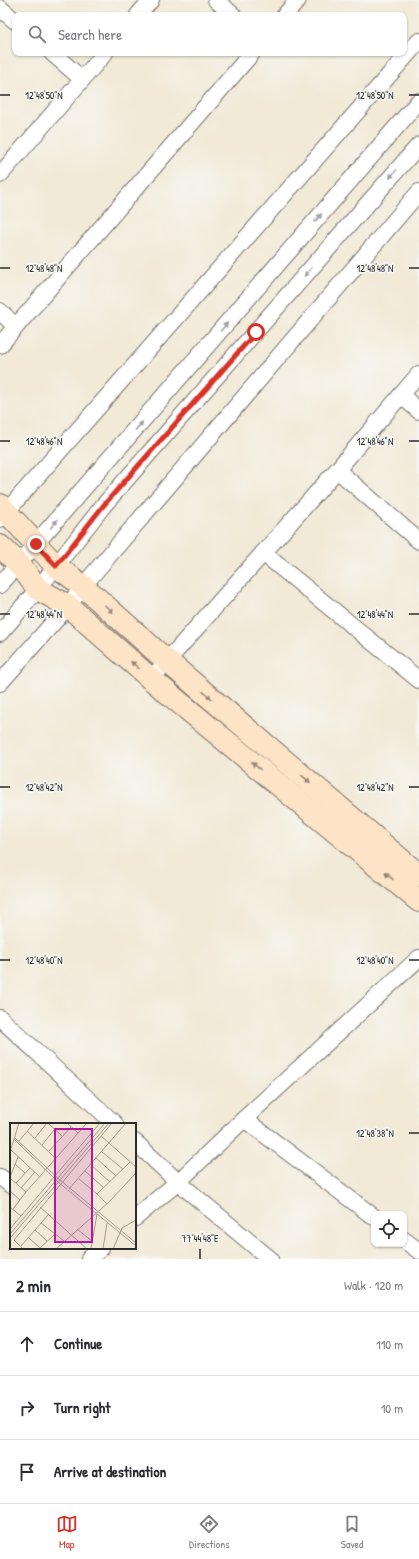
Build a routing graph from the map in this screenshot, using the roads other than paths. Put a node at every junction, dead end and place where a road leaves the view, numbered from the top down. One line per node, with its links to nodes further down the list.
1 (151, 0): 5 (street)
2 (216, 0): 6 (street)
3 (298, 0): 7 (street)
4 (0, 8): 8 (street)
5 (141, 12)
6 (230, 12)
7 (288, 12)
8 (12, 18)
9 (419, 40): 10 (street)
10 (407, 54)
11 (55, 56): 15 (street)
12 (102, 56): 15 (street)
13 (249, 56): 21 (street)
14 (405, 56): 27 (street)
15 (82, 79): 18 (street)
16 (419, 101): 29 (street, one-way to 16)
17 (419, 145): 33 (street, one-way to 33)
18 (0, 175)
19 (419, 192): 35 (street)
20 (0, 311): 21 (street)
21 (16, 327): 22 (street)
22 (0, 345)
23 (419, 374): 24 (street)
24 (401, 395): 25 (street); 26 (street)
25 (419, 411)
26 (337, 470): 28 (street); 31 (street)
27 (2, 512): 29 (street)
28 (419, 541)
29 (36, 544): 32 (street); 33 (street)
30 (0, 546): 32 (street)
31 (263, 553): 39 (street); 41 (street)
32 (19, 564): 34 (street); 36 (street)
33 (56, 566): 35 (street); 36 (street)
34 (0, 585)
35 (83, 586): 37 (street); 39 (street, one-way to 39)
36 (38, 589): 37 (street); 38 (street)
37 (68, 606): 40 (street, one-way to 37); 42 (street)
38 (0, 633)
39 (167, 661): 40 (street); 43 (street, one-way to 43)
40 (151, 680): 44 (street, one-way to 40)
41 (419, 680)
42 (0, 683)
43 (419, 875)
44 (419, 901)
45 (419, 958): 47 (street)
46 (0, 1018): 48 (street)
47 (244, 1118): 51 (street); 53 (street)
48 (114, 1123)
49 (136, 1143): 51 (street)
50 (0, 1177): 52 (street)
51 (178, 1182): 54 (street); 57 (street)
52 (10, 1185)
53 (371, 1215)
54 (136, 1217)
55 (407, 1242): 56 (street)
56 (419, 1251)
57 (270, 1259)

